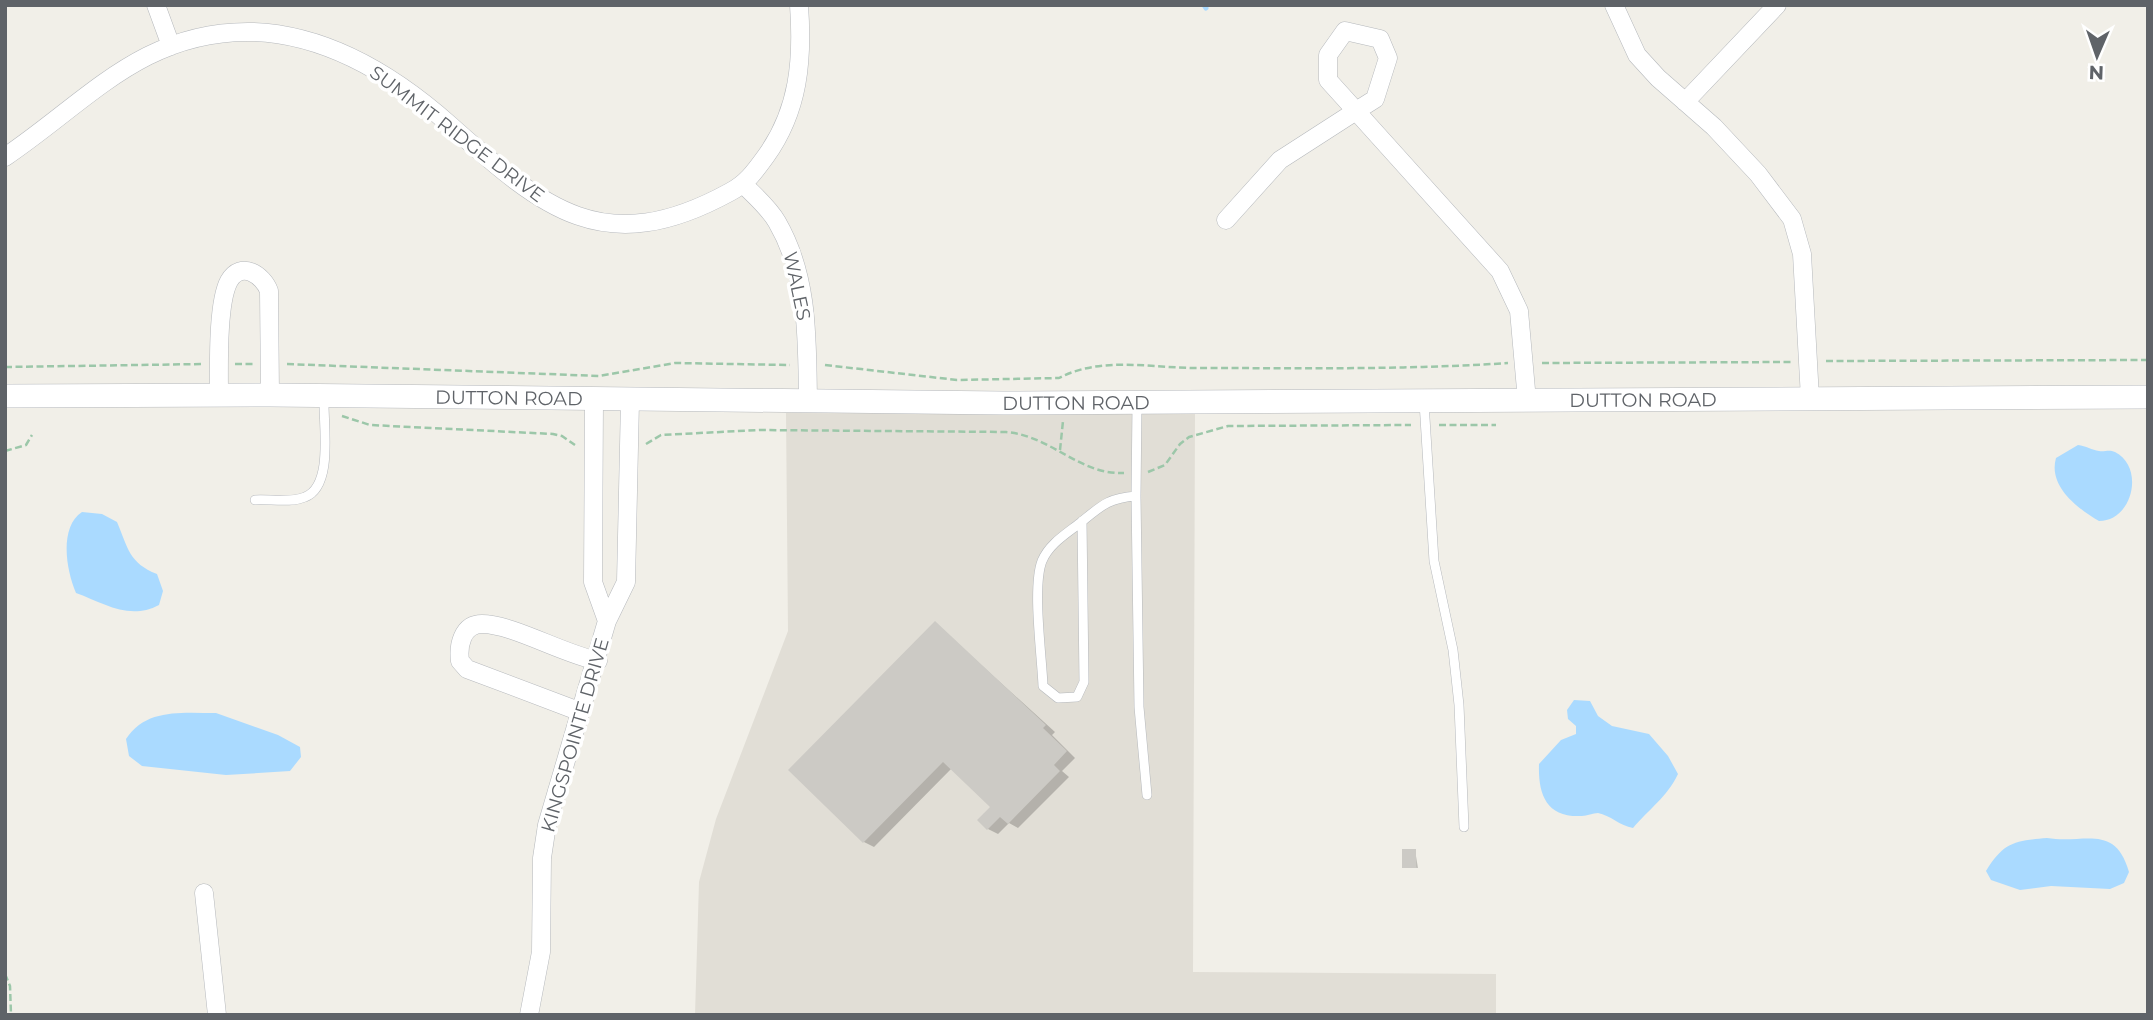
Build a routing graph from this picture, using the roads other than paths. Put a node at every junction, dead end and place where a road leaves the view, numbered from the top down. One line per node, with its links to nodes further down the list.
1 (156, 5): 5 (street)
2 (799, 5): 8 (street, SUMMIT RIDGE DRIVE)
3 (1614, 5): 6 (street)
4 (1777, 5): 6 (street)
5 (171, 46): 7 (street, SUMMIT RIDGE DRIVE); 8 (street, SUMMIT RIDGE DRIVE)
6 (1685, 102): 14 (street)
7 (5, 157)
8 (744, 185): 19 (street, WALES)
9 (1226, 220): 17 (street)
10 (5, 396): 11 (street, DUTTON ROAD)
11 (219, 396): 12 (street, DUTTON ROAD); 12 (street)
12 (270, 396): 18 (street, DUTTON ROAD)
13 (2148, 397): 14 (street, DUTTON ROAD)
14 (1810, 398): 17 (street, DUTTON ROAD)
15 (594, 400): 16 (street, DUTTON ROAD); 18 (street, DUTTON ROAD); 25 (street, KINGSPOINTE DRIVE)
16 (629, 401): 19 (street, DUTTON ROAD); 25 (street, KINGSPOINTE DRIVE)
17 (1527, 401): 20 (street, DUTTON ROAD)
18 (324, 402): 23 (lane)
19 (808, 402): 21 (street, DUTTON ROAD)
20 (1424, 402): 21 (street, DUTTON ROAD); 29 (lane)
21 (1137, 403): 22 (lane)
22 (1136, 496): 24 (lane); 28 (lane)
23 (255, 500)
24 (1082, 521): 24 (lane)
25 (607, 621): 26 (street, KINGSPOINTE DRIVE)
26 (598, 661): 27 (street, KINGSPOINTE DRIVE); 27 (street)
27 (581, 712): 32 (street, KINGSPOINTE DRIVE)
28 (1147, 795)
29 (1464, 827)
30 (204, 893): 31 (street)
31 (216, 1015)
32 (529, 1015)

